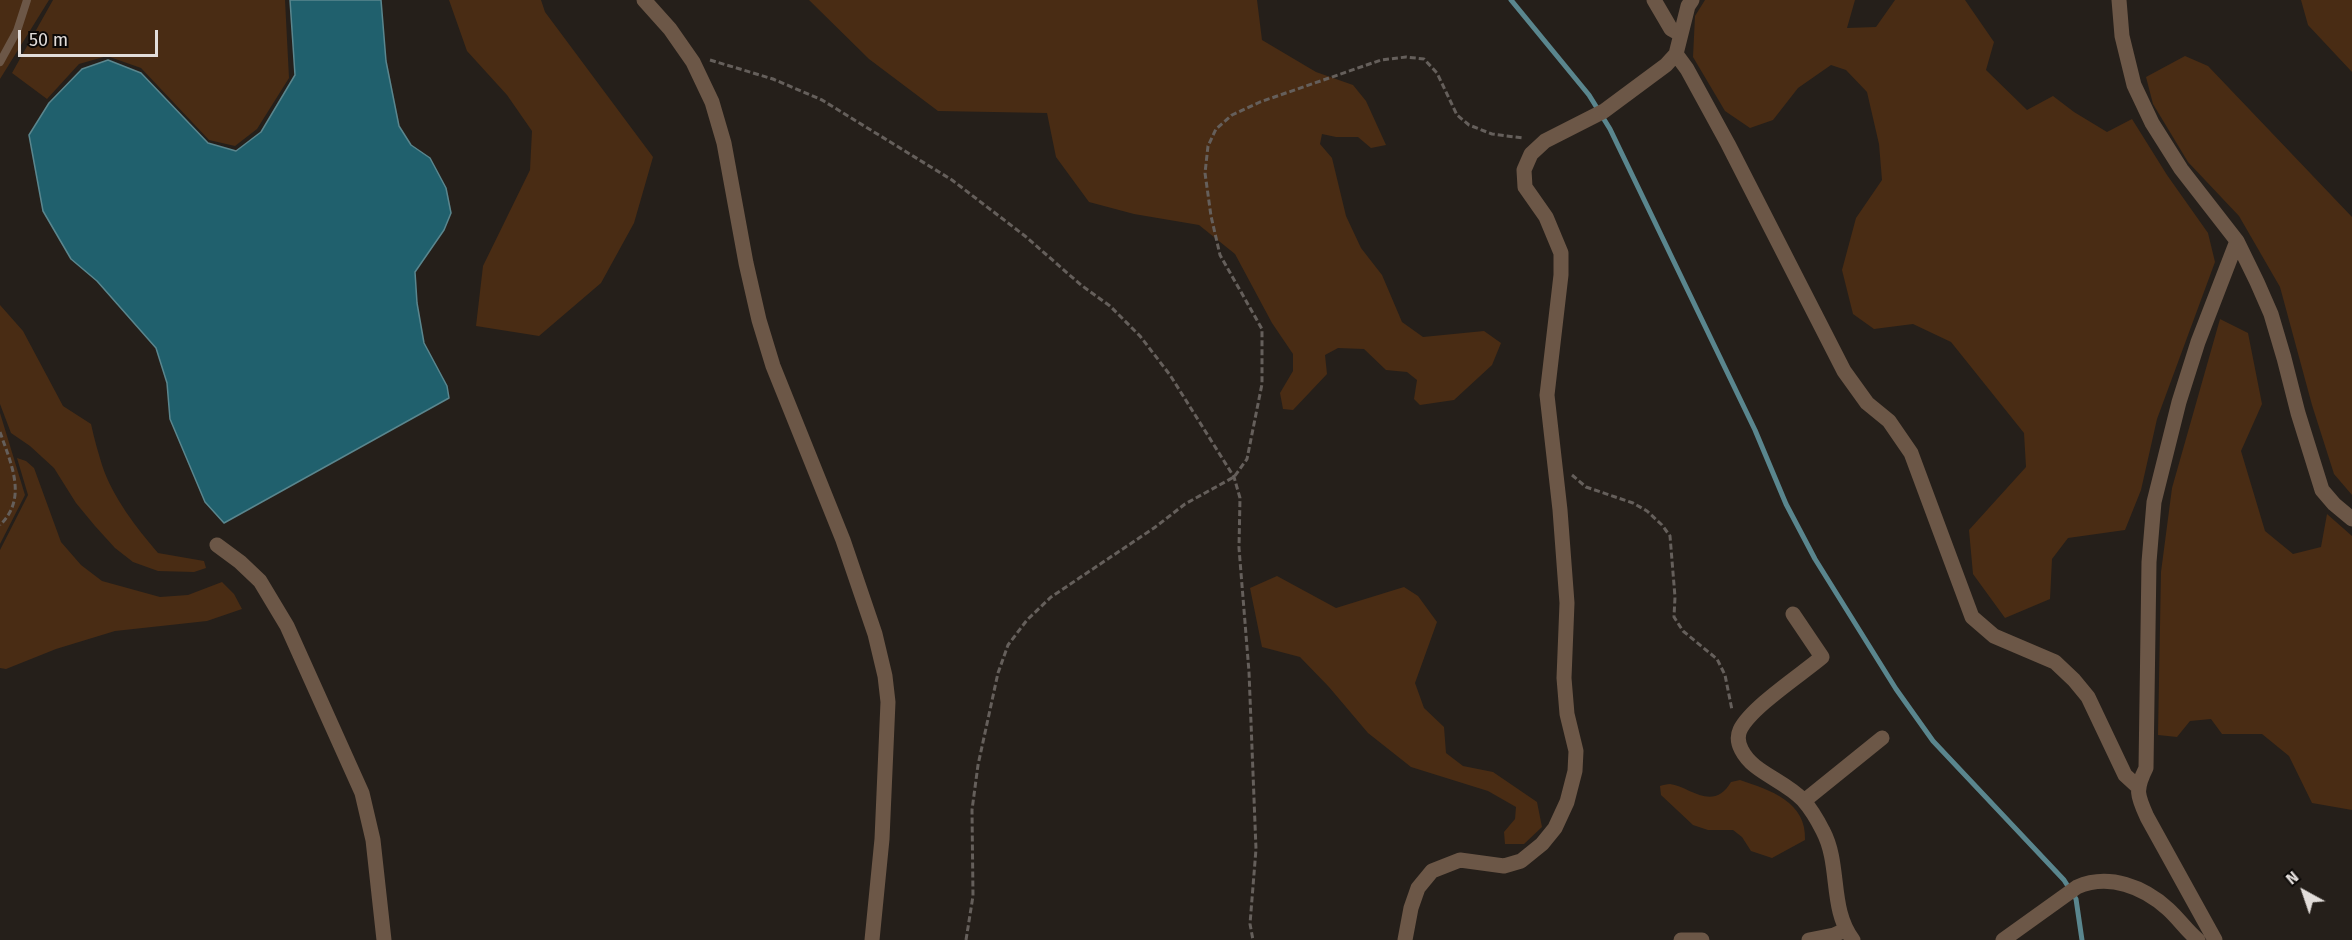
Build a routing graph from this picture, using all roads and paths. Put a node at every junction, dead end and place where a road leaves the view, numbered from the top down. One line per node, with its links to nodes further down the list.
1 (27, 0): 8 (lane)
2 (645, 0): 9 (street)
3 (1654, 0): 6 (street)
4 (1692, 0): 6 (street)
5 (2119, 0): 11 (street)
6 (1680, 34): 7 (street)
7 (1676, 54): 10 (street); 21 (street)
8 (0, 62)
9 (693, 62): 14 (path); 25 (street)
10 (1545, 141): 13 (street); 14 (path)
11 (2237, 241): 15 (street); 21 (street)
12 (0, 432): 16 (path)
13 (1553, 453): 19 (path); 28 (street)
14 (1234, 477): 26 (path); 27 (path)
15 (2352, 519)
16 (0, 525)
17 (217, 545): 24 (street)
18 (1792, 614): 19 (street)
19 (1740, 730): 22 (street)
20 (1882, 738): 22 (street)
21 (2137, 786): 34 (street)
22 (1804, 801): 23 (street)
23 (1849, 935): 31 (street)
24 (384, 940)
25 (872, 940)
26 (966, 940)
27 (1253, 940)
28 (1405, 940)
29 (1681, 940): 30 (street)
30 (1702, 940)
31 (1809, 940)
32 (2003, 940): 33 (street)
33 (2198, 940)
34 (2215, 940)

